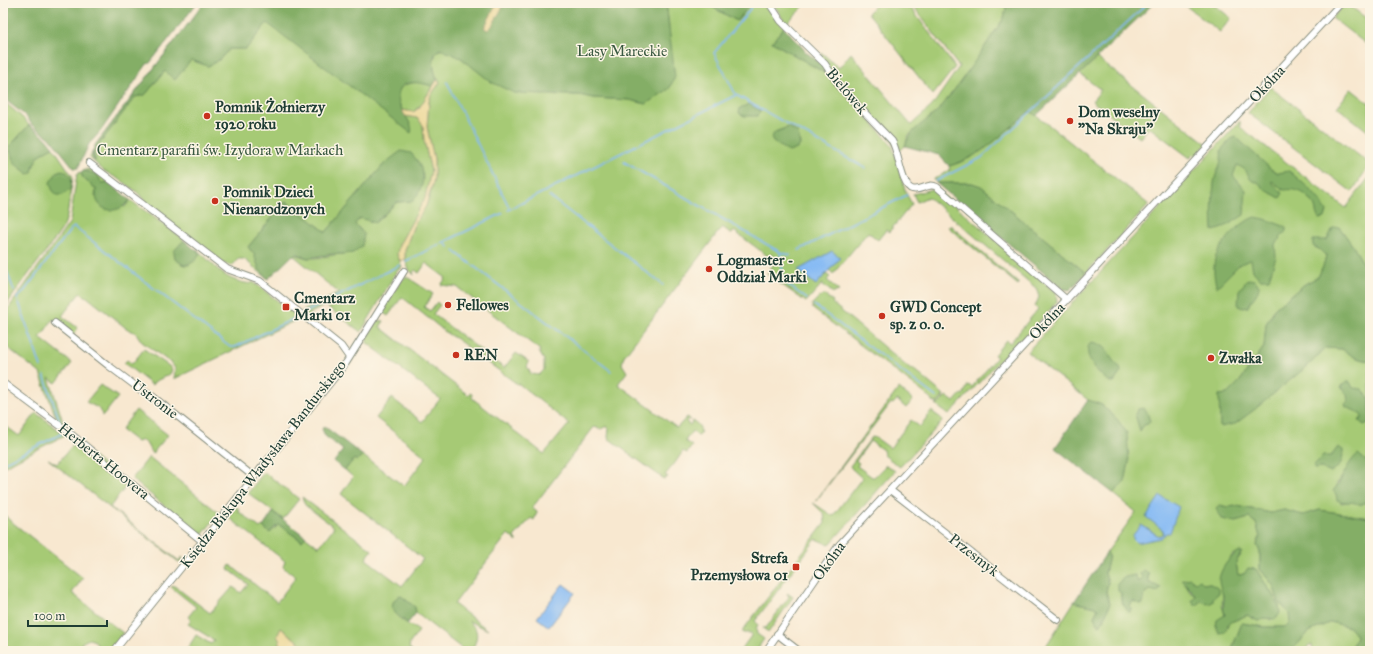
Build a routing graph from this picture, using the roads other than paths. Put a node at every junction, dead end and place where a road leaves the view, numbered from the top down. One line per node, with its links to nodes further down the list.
1 (769, 3): 5 (street, Bielówek)
2 (1341, 3): 5 (street, Okólna)
3 (89, 163): 7 (street)
4 (404, 271): 7 (street, Księdza Biskupa Władysława Bandurskiego)
5 (1067, 300): 10 (street, Okólna)
6 (55, 324): 9 (street, Ustronie)
7 (348, 356): 9 (street, Księdza Biskupa Władysława Bandurskiego)
8 (3, 383): 11 (street, Herberta Hoovera)
9 (254, 477): 11 (street, Księdza Biskupa Władysława Bandurskiego)
10 (890, 490): 12 (street, Przesmyk); 13 (street, Okólna)
11 (202, 541): 14 (street, Księdza Biskupa Władysława Bandurskiego)
12 (1058, 620)
13 (777, 634): 15 (street, Okólna); 16 (street)
14 (114, 651)
15 (766, 651)
16 (799, 651)

